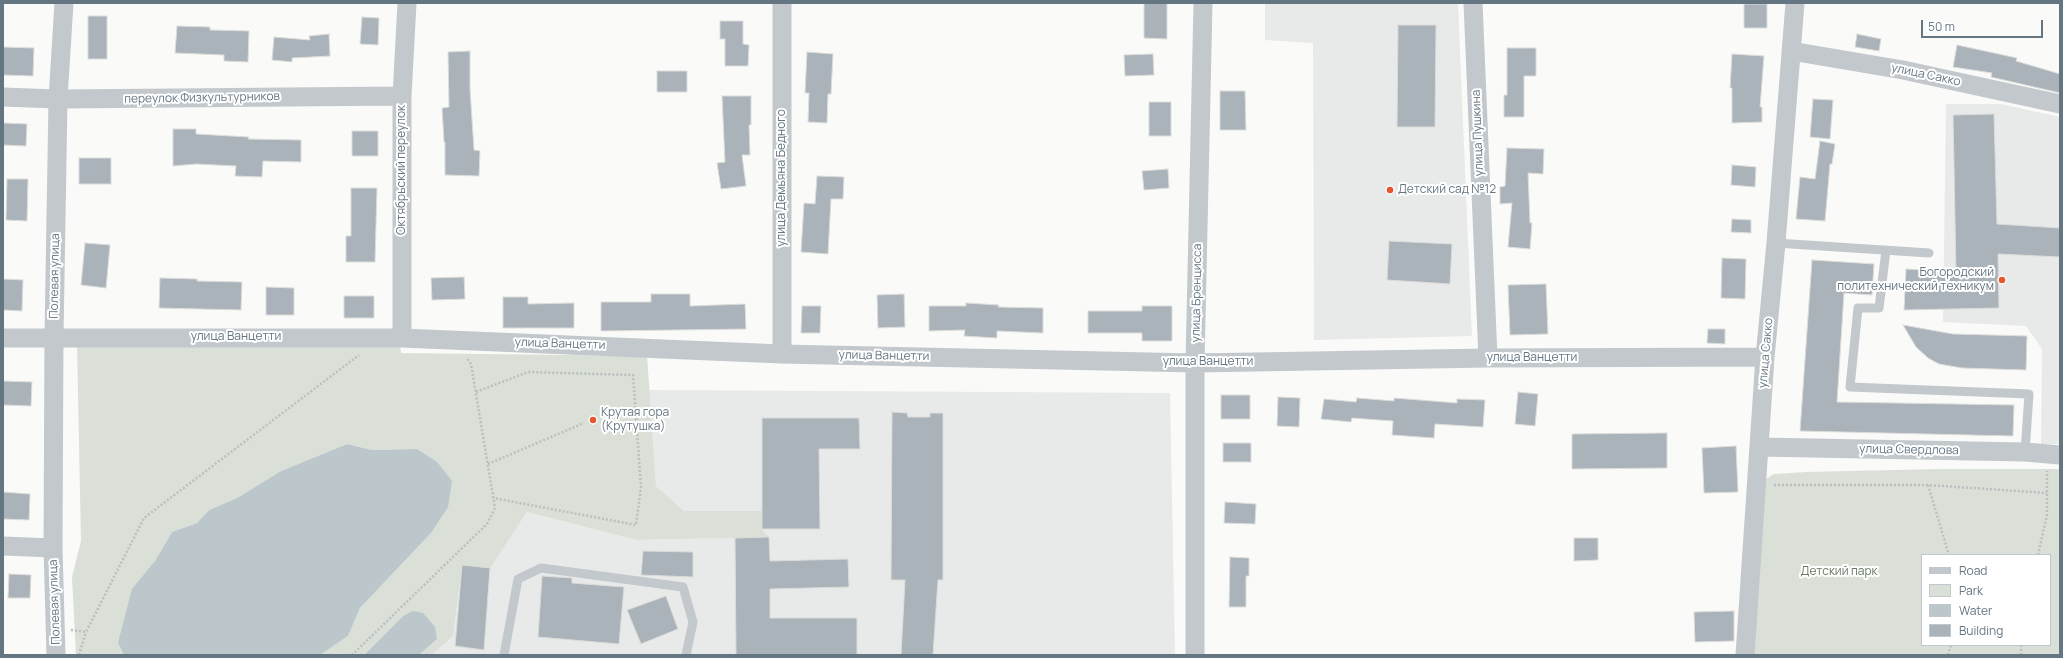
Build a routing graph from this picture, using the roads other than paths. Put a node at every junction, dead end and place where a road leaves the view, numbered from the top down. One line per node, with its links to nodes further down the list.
1 (64, 3): 10 (street, Полевая улица)
2 (407, 3): 8 (street, Октябрьский переулок)
3 (782, 3): 18 (street, улица Демьяна Бедного)
4 (1203, 3): 21 (street, улица Бренцисса)
5 (1473, 3): 20 (street, улица Пушкина)
6 (1794, 3): 7 (street, улица Сакко)
7 (1791, 51): 11 (street, улица Сакко); 12 (street, улица Сакко)
8 (402, 96): 10 (street, переулок Физкультурников); 17 (street, Октябрьский переулок)
9 (3, 97): 10 (street, переулок Физкультурников)
10 (58, 99): 15 (street, Полевая улица)
11 (2060, 104)
12 (1776, 243): 13 (lane); 19 (street, улица Сакко)
13 (1886, 250): 14 (lane); 23 (lane)
14 (1929, 253)
15 (54, 337): 16 (street, улица Ванцетти); 17 (street, улица Ванцетти); 26 (street, Полевая улица)
16 (3, 338)
17 (402, 338): 18 (street, улица Ванцетти)
18 (782, 354): 21 (street, улица Ванцетти)
19 (1765, 357): 20 (street, улица Ванцетти); 22 (street, улица Сакко)
20 (1488, 358): 21 (street, улица Ванцетти)
21 (1195, 363): 30 (street, улица Бренцисса)
22 (1759, 447): 23 (street, улица Свердлова); 31 (street, улица Сакко)
23 (2025, 452): 24 (street, улица Свердлова)
24 (2053, 454)
25 (3, 546): 26 (street, Полевая улица)
26 (53, 548): 27 (street, Полевая улица)
27 (56, 655)
28 (504, 655): 29 (lane)
29 (686, 655)
30 (1195, 655)
31 (1745, 655)

